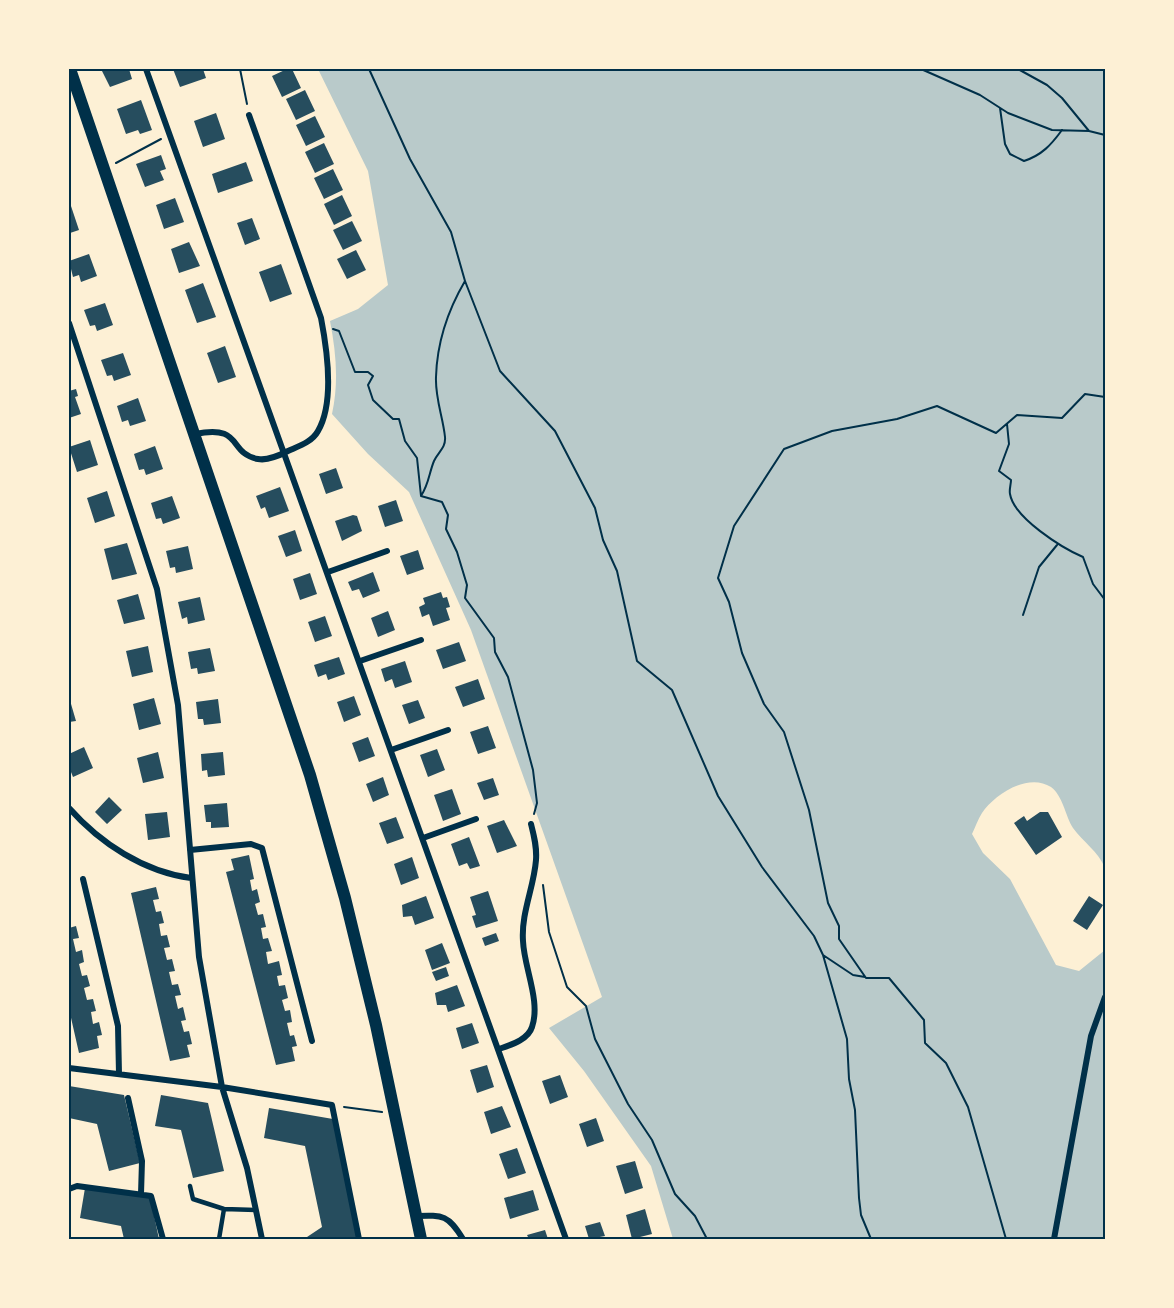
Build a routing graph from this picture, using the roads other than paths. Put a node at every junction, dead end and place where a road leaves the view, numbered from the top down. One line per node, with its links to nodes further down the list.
1 (70, 69): 5 (main road)
2 (146, 69): 6 (street)
3 (249, 115): 6 (street)
4 (69, 323): 17 (street)
5 (195, 434): 6 (street); 32 (main road)
6 (285, 452): 8 (street)
7 (387, 551): 8 (street)
8 (328, 572): 10 (street)
9 (421, 640): 10 (street)
10 (360, 661): 12 (street)
11 (448, 730): 12 (street)
12 (391, 750): 16 (street)
13 (69, 808): 18 (street)
14 (476, 819): 16 (street)
15 (531, 824): 22 (street)
16 (423, 838): 22 (street)
17 (190, 850): 18 (street); 21 (street)
18 (191, 878): 25 (street)
19 (83, 879): 24 (street)
20 (1105, 997): 40 (street)
21 (312, 1041)
22 (499, 1049): 39 (street)
23 (69, 1068): 24 (street)
24 (119, 1074): 25 (street)
25 (222, 1087): 31 (street); 36 (street)
26 (128, 1098): 29 (street)
27 (190, 1186): 30 (lane)
28 (69, 1189): 29 (street)
29 (141, 1194): 33 (street)
30 (224, 1209): 31 (lane); 34 (lane)
31 (256, 1210): 35 (street)
32 (416, 1216): 37 (main road); 38 (street)
33 (163, 1239)
34 (219, 1239)
35 (262, 1239)
36 (359, 1239)
37 (421, 1239)
38 (464, 1239)
39 (566, 1239)
40 (1054, 1239)

